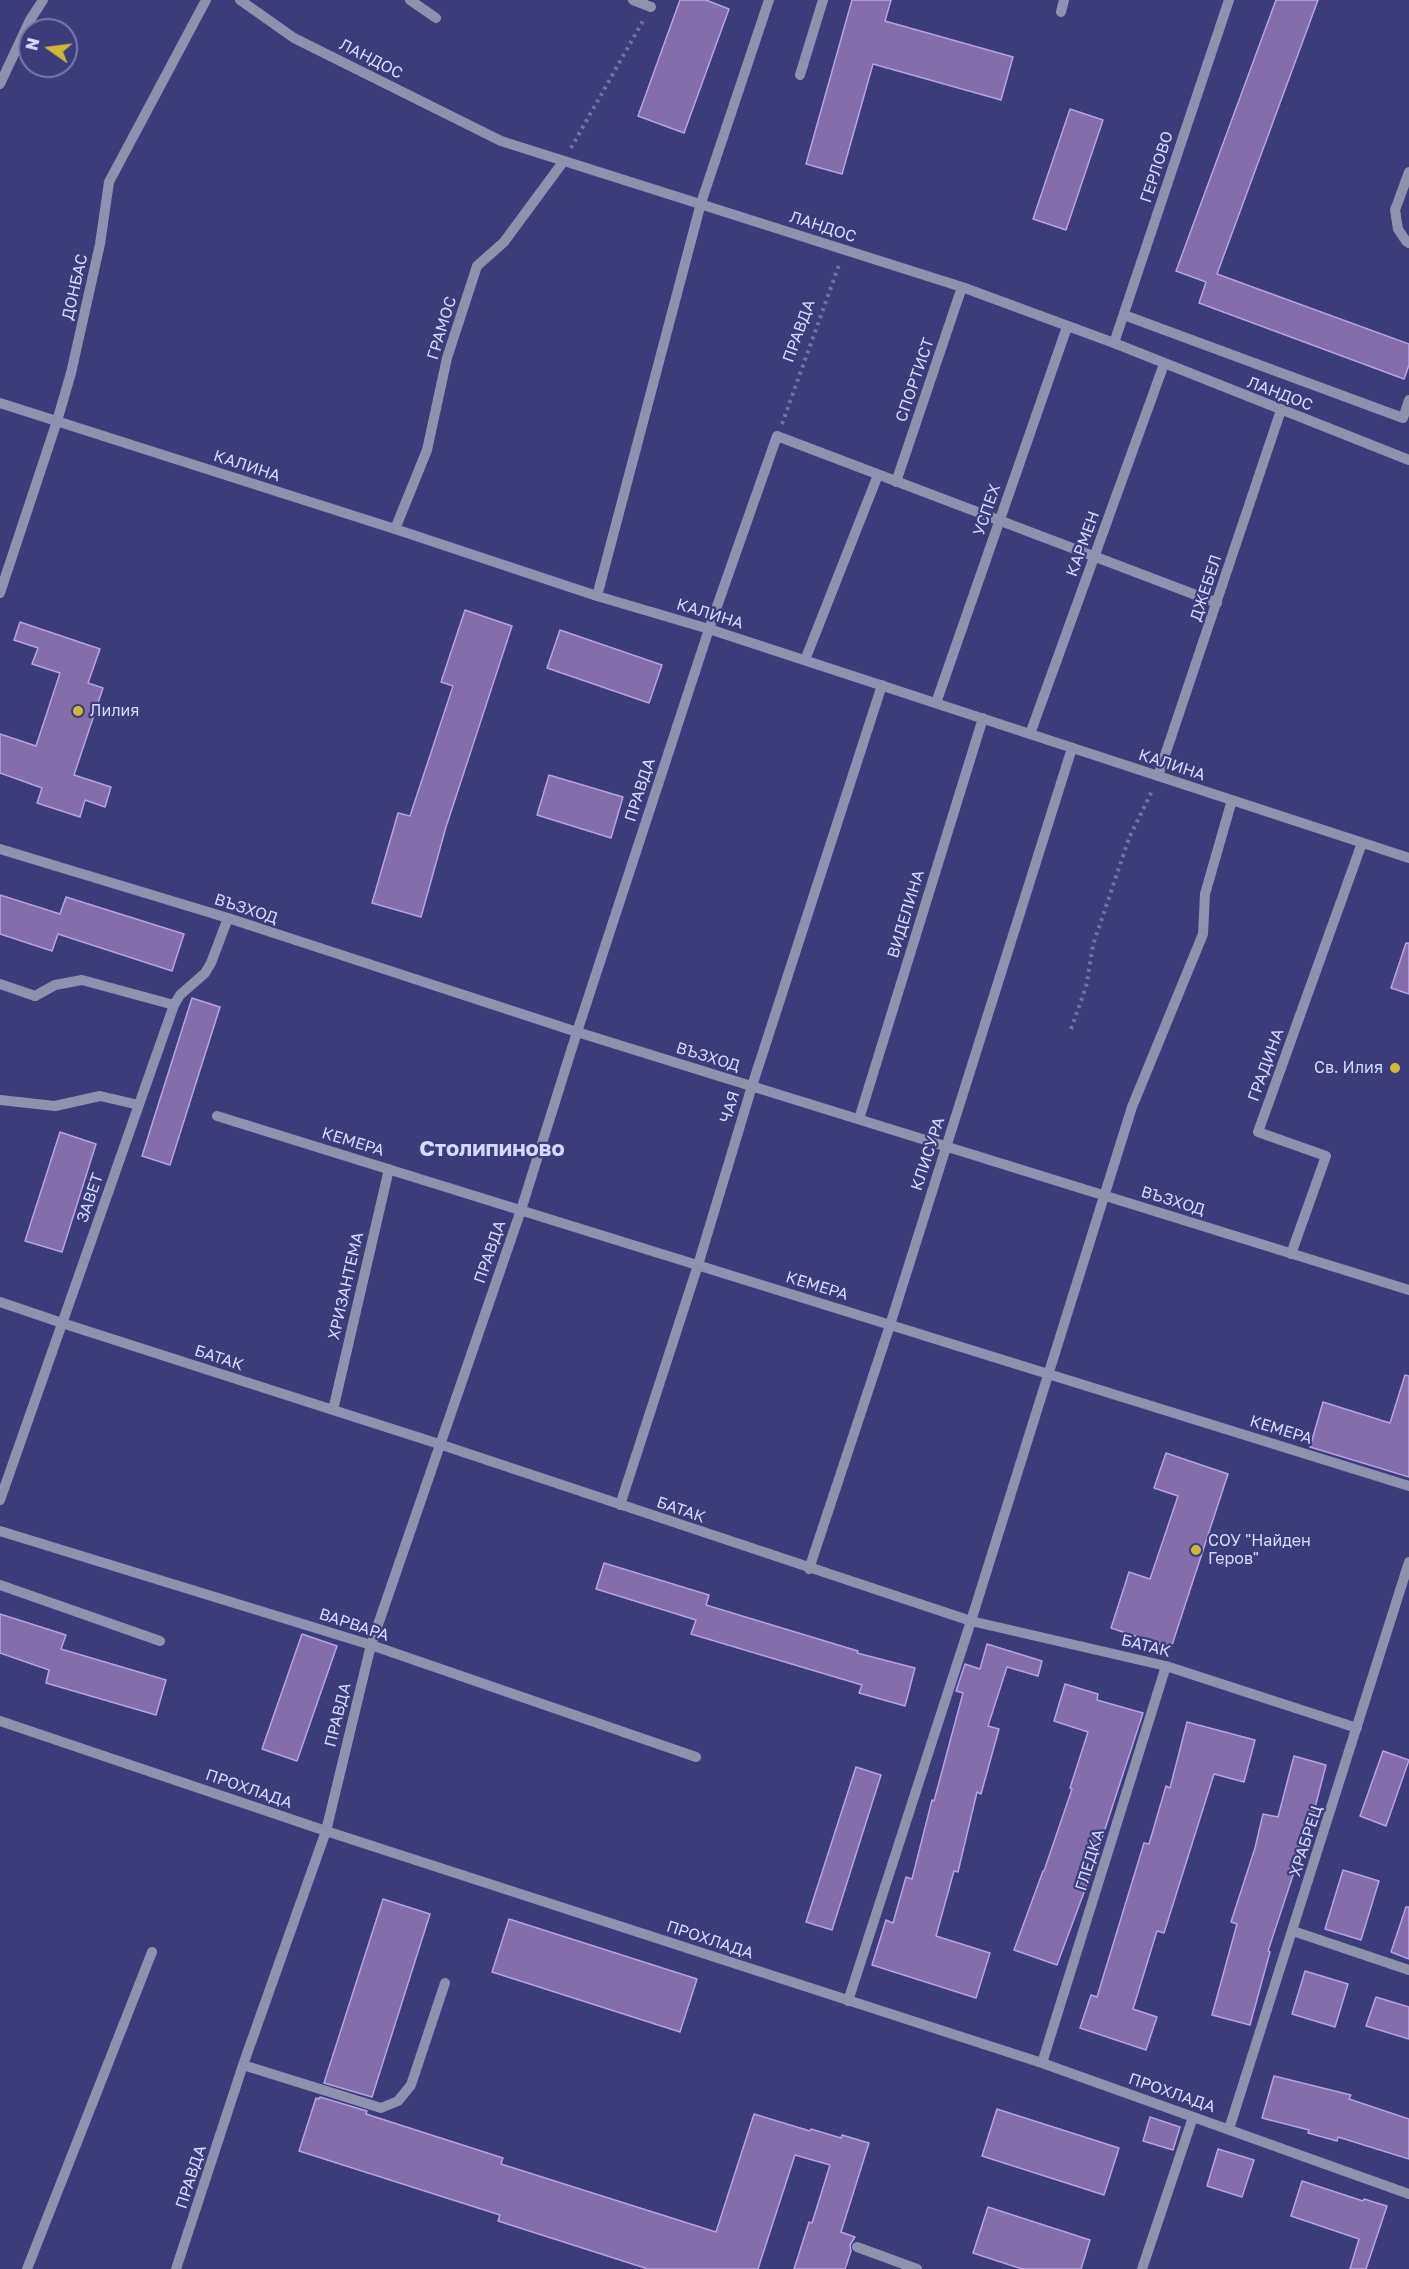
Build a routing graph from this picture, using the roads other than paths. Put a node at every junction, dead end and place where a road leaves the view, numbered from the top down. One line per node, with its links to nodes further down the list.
1 (43, 0): 14 (street)
2 (206, 0): 27 (street, ДОНБАС)
3 (240, 0): 15 (street, ЛАНДОС)
4 (410, 0): 12 (street)
5 (633, 0): 10 (street)
6 (769, 0): 17 (street)
7 (823, 0): 13 (street)
8 (1064, 0): 11 (street)
9 (1229, 0): 20 (street, ГЕРЛОВО)
10 (651, 7)
11 (1061, 12)
12 (436, 18)
13 (800, 75)
14 (0, 84)
15 (563, 162): 17 (street, ЛАНДОС); 32 (street, ГРАМОС)
16 (1409, 172): 18 (street)
17 (701, 203): 19 (street, ЛАНДОС); 35 (street)
18 (1409, 243)
19 (962, 287): 21 (street, ЛАНДОС); 30 (street, СПОРТИСТ)
20 (1124, 315): 22 (street, ГЕРЛОВО); 24 (street)
21 (1067, 327): 22 (street, ЛАНДОС); 31 (street, УСПЕХ)
22 (1113, 343): 23 (street, ЛАНДОС)
23 (1164, 364): 26 (street, ЛАНДОС); 33 (street, КАРМЕН)
24 (1409, 400)
25 (0, 403): 27 (street, КАЛИНА)
26 (1281, 410): 28 (street, ЛАНДОС); 36 (street, ДЖЕБЕЛ)
27 (57, 421): 32 (street, КАЛИНА); 34 (street, ДОНБАС)
28 (1409, 460)
29 (878, 475): 30 (street); 37 (street, ПРАВДА); 38 (street)
30 (896, 482): 31 (street)
31 (999, 521): 33 (street); 40 (street, УСПЕХ)
32 (395, 528): 35 (street, КАЛИНА)
33 (1094, 557): 36 (street); 42 (street, КАРМЕН)
34 (0, 593)
35 (597, 597): 37 (street, КАЛИНА)
36 (1218, 603): 44 (street, ДЖЕБЕЛ)
37 (709, 629): 38 (street, КАЛИНА); 52 (street, ПРАВДА)
38 (805, 660): 39 (street, КАЛИНА)
39 (882, 685): 40 (street, КАЛИНА); 53 (street, ЧАЯ)
40 (936, 703): 41 (street, КАЛИНА)
41 (983, 718): 42 (street, КАЛИНА); 57 (street, ВИДЕЛИНА)
42 (1030, 734): 43 (street, КАЛИНА)
43 (1072, 748): 44 (street, КАЛИНА); 58 (street, КЛИСУРА)
44 (1158, 776): 45 (street, КАЛИНА)
45 (1232, 800): 46 (street, КАЛИНА); 60 (street)
46 (1362, 843): 48 (street, КАЛИНА); 62 (street, ГРАДИНА)
47 (0, 849): 49 (street, ВЪЗХОД)
48 (1409, 858)
49 (228, 918): 51 (street, ЗАВЕТ); 52 (street, ВЪЗХОД)
50 (0, 984): 51 (street)
51 (174, 1005): 55 (street, ЗАВЕТ)
52 (577, 1032): 53 (street, ВЪЗХОД); 61 (street, ПРАВДА)
53 (752, 1086): 57 (street, ВЪЗХОД); 63 (street, ЧАЯ)
54 (0, 1100): 55 (street)
55 (139, 1105): 66 (street, ЗАВЕТ)
56 (217, 1116): 59 (street, КЕМЕРА)
57 (859, 1119): 58 (street, ВЪЗХОД)
58 (946, 1146): 60 (street, ВЪЗХОД); 67 (street, КЛИСУРА)
59 (389, 1169): 61 (street, КЕМЕРА); 69 (street, ХРИЗАНТЕМА)
60 (1105, 1196): 62 (street, ВЪЗХОД); 68 (street)
61 (520, 1210): 63 (street, КЕМЕРА); 70 (street, ПРАВДА)
62 (1291, 1254): 64 (street, ВЪЗХОД)
63 (698, 1265): 67 (street, КЕМЕРА); 73 (street, ЧАЯ)
64 (1409, 1290)
65 (0, 1302): 66 (street, БАТАК)
66 (62, 1323): 69 (street, БАТАК); 72 (street, ЗАВЕТ)
67 (890, 1325): 68 (street, КЕМЕРА); 76 (street, КЛИСУРА)
68 (1047, 1374): 71 (street, КЕМЕРА); 78 (street)
69 (333, 1410): 70 (street, БАТАК)
70 (439, 1444): 73 (street, БАТАК); 80 (street, ПРАВДА)
71 (1409, 1486)
72 (0, 1500)
73 (620, 1505): 76 (street, БАТАК)
74 (0, 1531): 80 (street, ВАРВАРА)
75 (1409, 1562): 83 (street, ХРАБРЕЦ)
76 (809, 1569): 78 (street, БАТАК)
77 (0, 1585): 79 (street)
78 (971, 1621): 81 (street, БАТАК); 90 (street)
79 (160, 1641)
80 (371, 1645): 84 (street, ВАРВАРА); 85 (street, ПРАВДА)
81 (1166, 1666): 83 (street, БАТАК); 91 (street, ГЛЕДКА)
82 (0, 1721): 85 (street, ПРОХЛАДА)
83 (1358, 1728): 86 (street, ХРАБРЕЦ)
84 (696, 1757)
85 (326, 1831): 90 (street, ПРОХЛАДА); 92 (street, ПРАВДА)
86 (1293, 1931): 88 (street); 94 (street, ХРАБРЕЦ)
87 (152, 1952): 97 (street)
88 (1409, 1970)
89 (445, 1983): 92 (street)
90 (848, 2001): 91 (street, ПРОХЛАДА)
91 (1042, 2063): 93 (street, ПРОХЛАДА)
92 (243, 2065): 98 (street, ПРАВДА)
93 (1193, 2117): 94 (street, ПРОХЛАДА); 100 (street)
94 (1229, 2129): 95 (street, ПРОХЛАДА)
95 (1409, 2194)
96 (857, 2247): 99 (street)
97 (27, 2269)
98 (176, 2269)
99 (917, 2269)
100 (1142, 2269)

